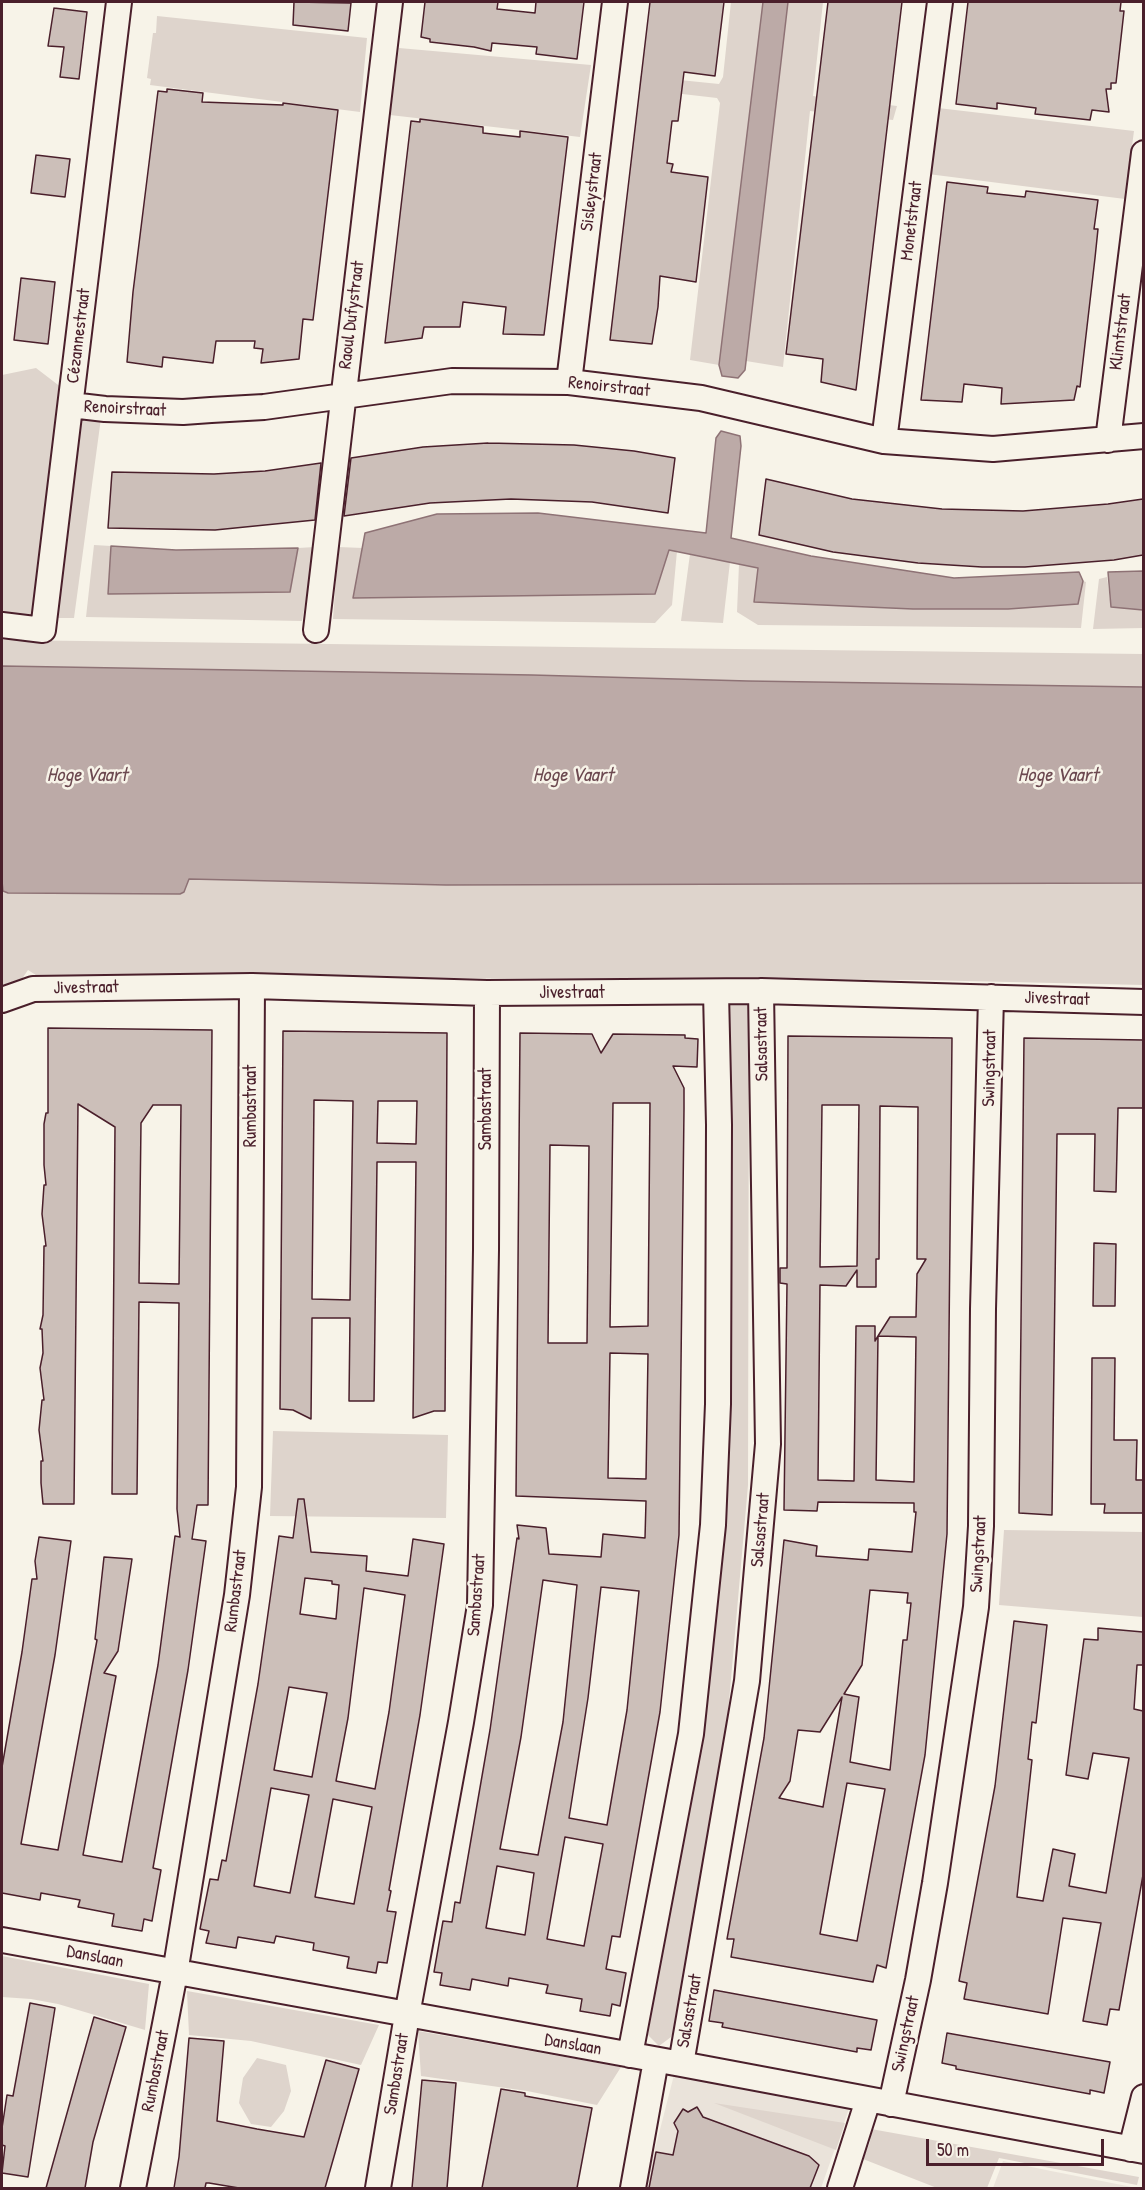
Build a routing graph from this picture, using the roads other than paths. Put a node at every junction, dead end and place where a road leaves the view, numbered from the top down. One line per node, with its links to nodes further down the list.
1 (119, 2): 8 (street, Cézannestraat)
2 (390, 2): 7 (street, Raoul Dufystraat)
3 (615, 2): 6 (street, Sisleystraat)
4 (940, 2): 11 (street, Monetstraat)
5 (1143, 153): 10 (street, Klimtstraat)
6 (569, 382): 7 (street, Renoirstraat); 11 (street, Renoirstraat)
7 (342, 396): 8 (street, Renoirstraat); 13 (street, Raoul Dufystraat)
8 (71, 405): 12 (street, Cézannestraat)
9 (1143, 436): 10 (street, Renoirstraat)
10 (1108, 440): 11 (street, Renoirstraat)
11 (884, 441)
12 (2, 626)
13 (316, 630)
14 (252, 986): 17 (street, Jivestraat); 19 (street, Jivestraat); 22 (street, Rumbastraat)
15 (761, 990): 16 (street, Jivestraat); 18 (street, Jivestraat); 26 (street, Salsastraat)
16 (716, 992): 17 (street, Jivestraat); 24 (street)
17 (487, 993): 23 (street, Sambastraat)
18 (992, 997): 20 (street, Jivestraat); 28 (street, Swingstraat)
19 (2, 1000)
20 (1143, 1002)
21 (2, 1940): 22 (street, Danslaan)
22 (175, 1973): 23 (street, Danslaan); 30 (street, Rumbastraat)
23 (407, 2015): 24 (street, Danslaan); 31 (street, Sambastraat)
24 (630, 2055): 25 (street, Danslaan)
25 (656, 2060): 26 (street, Danslaan); 32 (street, Salsastraat)
26 (681, 2064): 28 (street, Danslaan)
27 (1143, 2097): 29 (street)
28 (880, 2102): 29 (street, Danslaan); 33 (street)
29 (1137, 2150)
30 (133, 2188)
31 (378, 2188)
32 (633, 2188)
33 (840, 2188)

